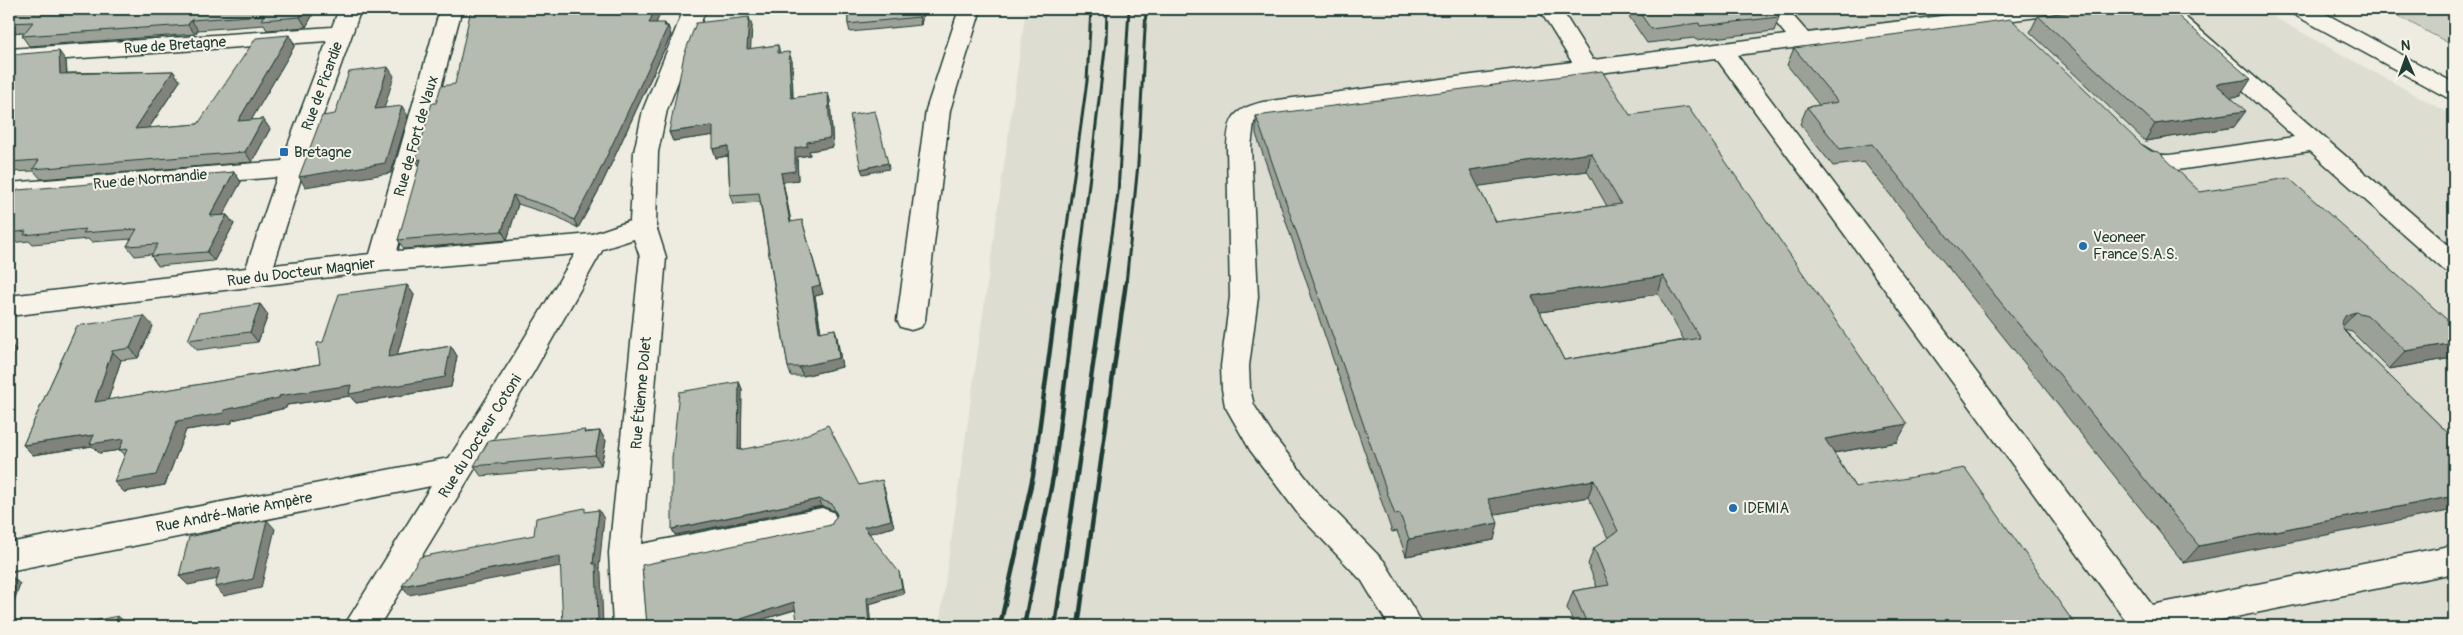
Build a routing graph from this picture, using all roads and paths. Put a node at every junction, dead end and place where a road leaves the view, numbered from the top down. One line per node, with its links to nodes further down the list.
1 (350, 9): 12 (street, Rue de Picardie)
2 (451, 9): 26 (street, Rue de Fort de Vaux)
3 (695, 9): 24 (street, Rue Étienne Dolet)
4 (970, 9): 30 (street)
5 (1549, 9): 17 (street)
6 (1776, 9): 14 (street)
7 (2040, 9): 11 (street)
8 (2163, 9): 21 (street)
9 (2301, 9): 19 (street)
10 (2335, 9): 18 (street)
11 (1996, 15): 13 (street); 14 (street)
12 (341, 33): 16 (street, Rue de Bretagne); 22 (street, Rue de Picardie)
13 (2016, 35)
14 (1802, 40): 15 (street)
15 (1722, 50): 17 (street); 36 (street)
16 (9, 56)
17 (1587, 68): 39 (street)
18 (2454, 73)
19 (2454, 92)
20 (2119, 134): 21 (street)
21 (2315, 142): 27 (street)
22 (292, 168): 23 (street, Rue de Normandie); 28 (street, Rue de Picardie)
23 (9, 190)
24 (644, 226): 25 (street, Rue du Docteur Magnier); 35 (street, Rue Étienne Dolet)
25 (594, 243): 26 (street, Rue du Docteur Magnier); 31 (street, Rue du Docteur Cotoni)
26 (380, 262): 28 (street, Rue du Docteur Magnier)
27 (2454, 264)
28 (255, 277): 29 (street, Rue du Docteur Magnier)
29 (9, 306)
30 (911, 320)
31 (460, 468): 33 (street, Rue André-Marie Ampère); 37 (street, Rue du Docteur Cotoni)
32 (822, 520): 35 (street)
33 (9, 557)
34 (2454, 559): 36 (street)
35 (626, 561): 38 (street, Rue Étienne Dolet)
36 (2146, 624)
37 (361, 626)
38 (630, 626)
39 (1407, 626)

